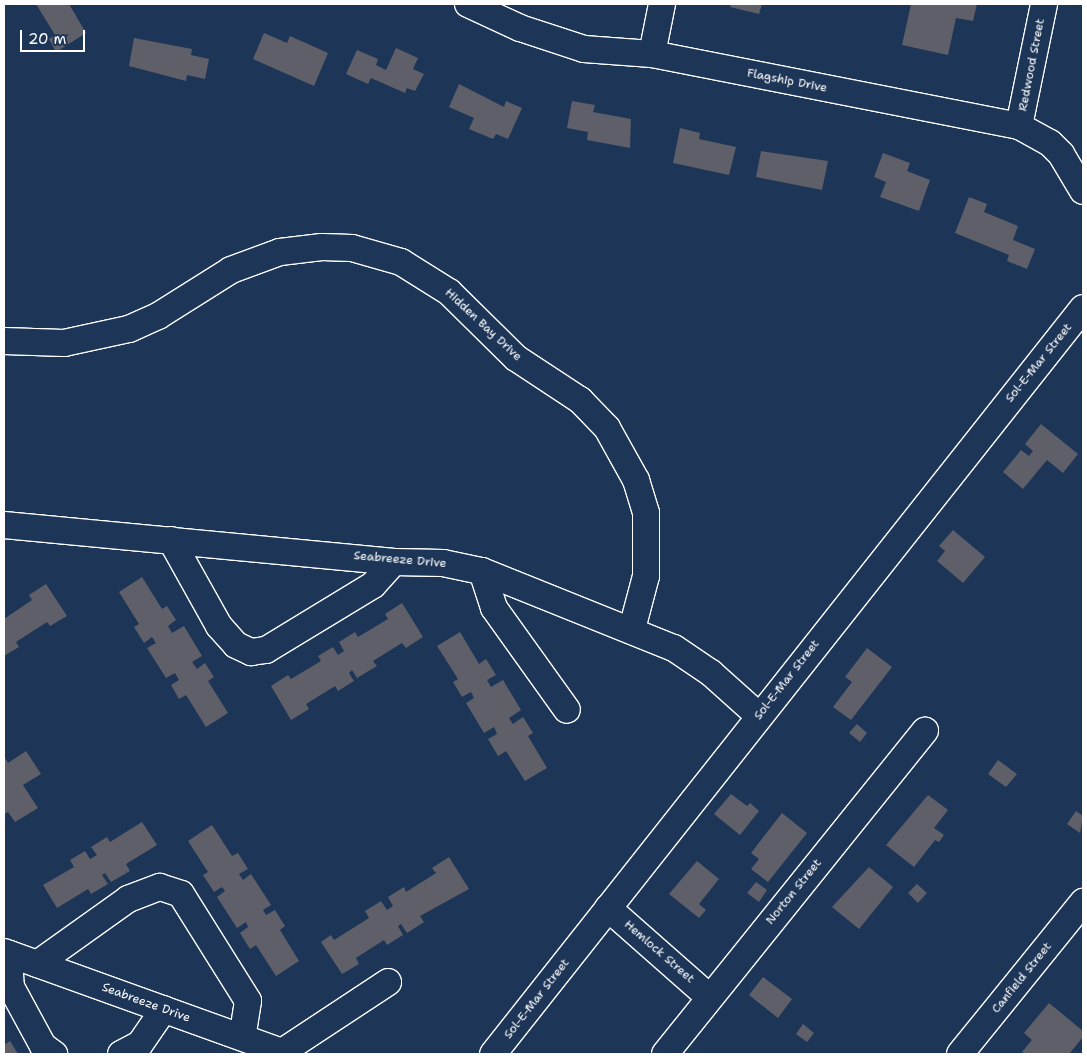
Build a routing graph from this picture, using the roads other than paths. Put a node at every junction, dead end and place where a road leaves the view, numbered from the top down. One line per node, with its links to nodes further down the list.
1 (468, 4): 4 (street, Flagship Drive)
2 (662, 4): 4 (street)
3 (1044, 4): 5 (street, Redwood Street)
4 (652, 54): 5 (street, Flagship Drive)
5 (1019, 126): 6 (street, Flagship Drive)
6 (1083, 191)
7 (1083, 308): 15 (street, Sol-E-Mar Street)
8 (4, 341): 13 (street, Hidden Bay Drive)
9 (4, 525): 10 (street, Seabreeze Drive)
10 (171, 540): 11 (street, Seabreeze Drive); 11 (street)
11 (394, 562): 12 (street, Seabreeze Drive)
12 (482, 571): 13 (street, Seabreeze Drive); 14 (street)
13 (632, 629): 15 (street, Seabreeze Drive)
14 (567, 710)
15 (758, 716): 18 (street, Sol-E-Mar Street)
16 (925, 731): 22 (street, Norton Street)
17 (1083, 902): 30 (street, Canfield Street)
18 (608, 908): 22 (street, Hemlock Street); 28 (street, Sol-E-Mar Street)
19 (6, 953): 20 (street, Seabreeze Drive); 26 (street)
20 (37, 964): 23 (street, Seabreeze Drive); 24 (street)
21 (388, 982): 25 (street)
22 (709, 997): 29 (street, Norton Street)
23 (164, 1009): 24 (street, Seabreeze Drive); 27 (street)
24 (242, 1037): 25 (street, Seabreeze Drive)
25 (285, 1053)
26 (54, 1054)
27 (121, 1054)
28 (493, 1054)
29 (665, 1054)
30 (960, 1054)

